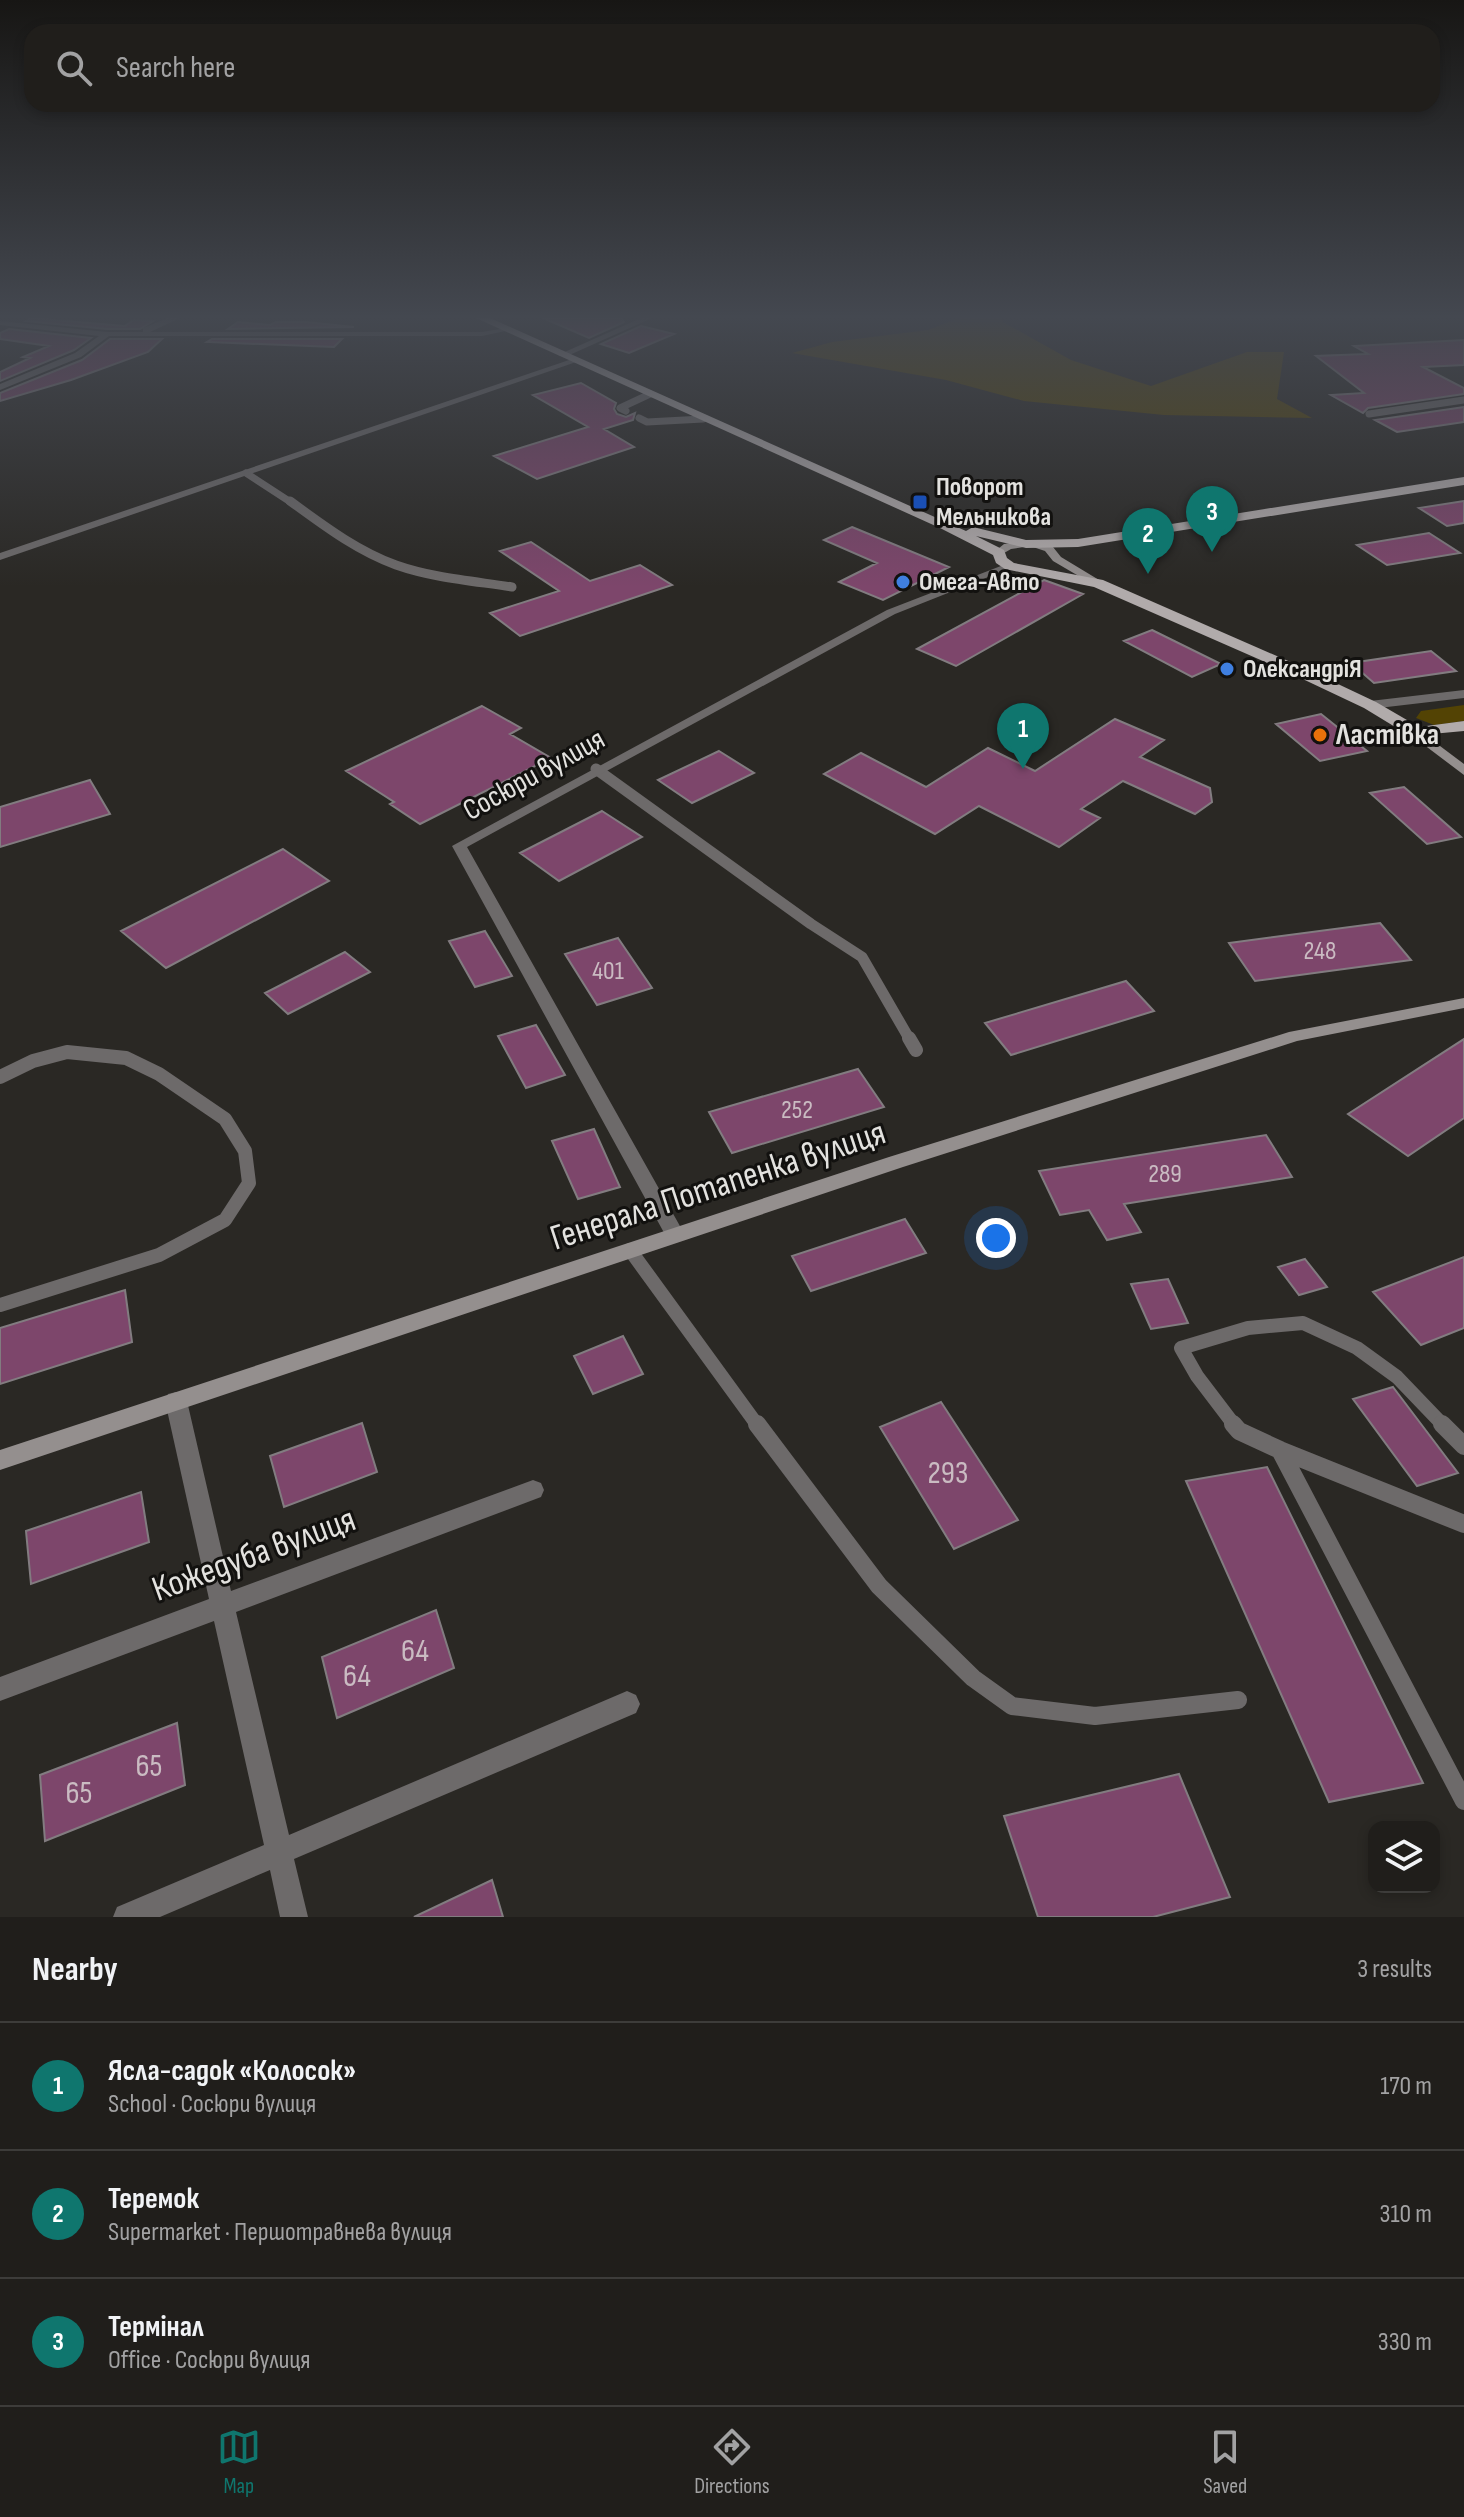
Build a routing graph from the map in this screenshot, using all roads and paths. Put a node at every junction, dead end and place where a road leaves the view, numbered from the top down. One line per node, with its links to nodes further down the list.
1 (439, 407): 9 (street)
2 (621, 407): 5 (lane)
3 (679, 407): 8 (main road)
4 (1413, 407): 6 (lane)
5 (626, 411)
6 (1369, 414)
7 (639, 418): 8 (lane)
8 (703, 419): 11 (main road)
9 (246, 473): 14 (street); 18 (lane)
10 (1464, 481): 12 (main road)
11 (945, 525): 12 (main road); 13 (main road)
12 (1030, 544): 13 (main road); 15 (main road)
13 (999, 553): 16 (main road)
14 (0, 557)
15 (1057, 559): 16 (main road); 17 (main road)
16 (1015, 567): 17 (main road); 23 (street, Сосюри вулиця)
17 (1098, 583): 20 (main road)
18 (512, 587)
19 (1464, 694): 20 (street)
20 (1370, 705): 22 (main road)
21 (1464, 726): 22 (main road)
22 (1416, 732): 24 (main road)
23 (596, 769): 26 (lane); 28 (street, Сосюри вулиця)
24 (1464, 771)
25 (1464, 1003): 28 (main road, Генерала Потапенка вулиця)
26 (916, 1050)
27 (0, 1077): 30 (lane)
28 (675, 1235): 29 (main road, Генерала Потапенка вулиця)
29 (630, 1250): 31 (main road, Генерала Потапенка вулиця); 39 (lane)
30 (0, 1305)
31 (176, 1401): 34 (main road, Генерала Потапенка вулиця); 37 (street)
32 (1464, 1446): 33 (lane)
33 (1280, 1450): 36 (lane); 41 (lane)
34 (0, 1460)
35 (533, 1490): 37 (street, Кожедуба вулиця)
36 (1464, 1524)
37 (221, 1605): 38 (street, Кожедуба вулиця); 42 (street)
38 (0, 1689)
39 (1238, 1700)
40 (627, 1704): 42 (street)
41 (1464, 1801)
42 (282, 1853): 43 (street); 44 (street)
43 (127, 1917)
44 (294, 1917)

